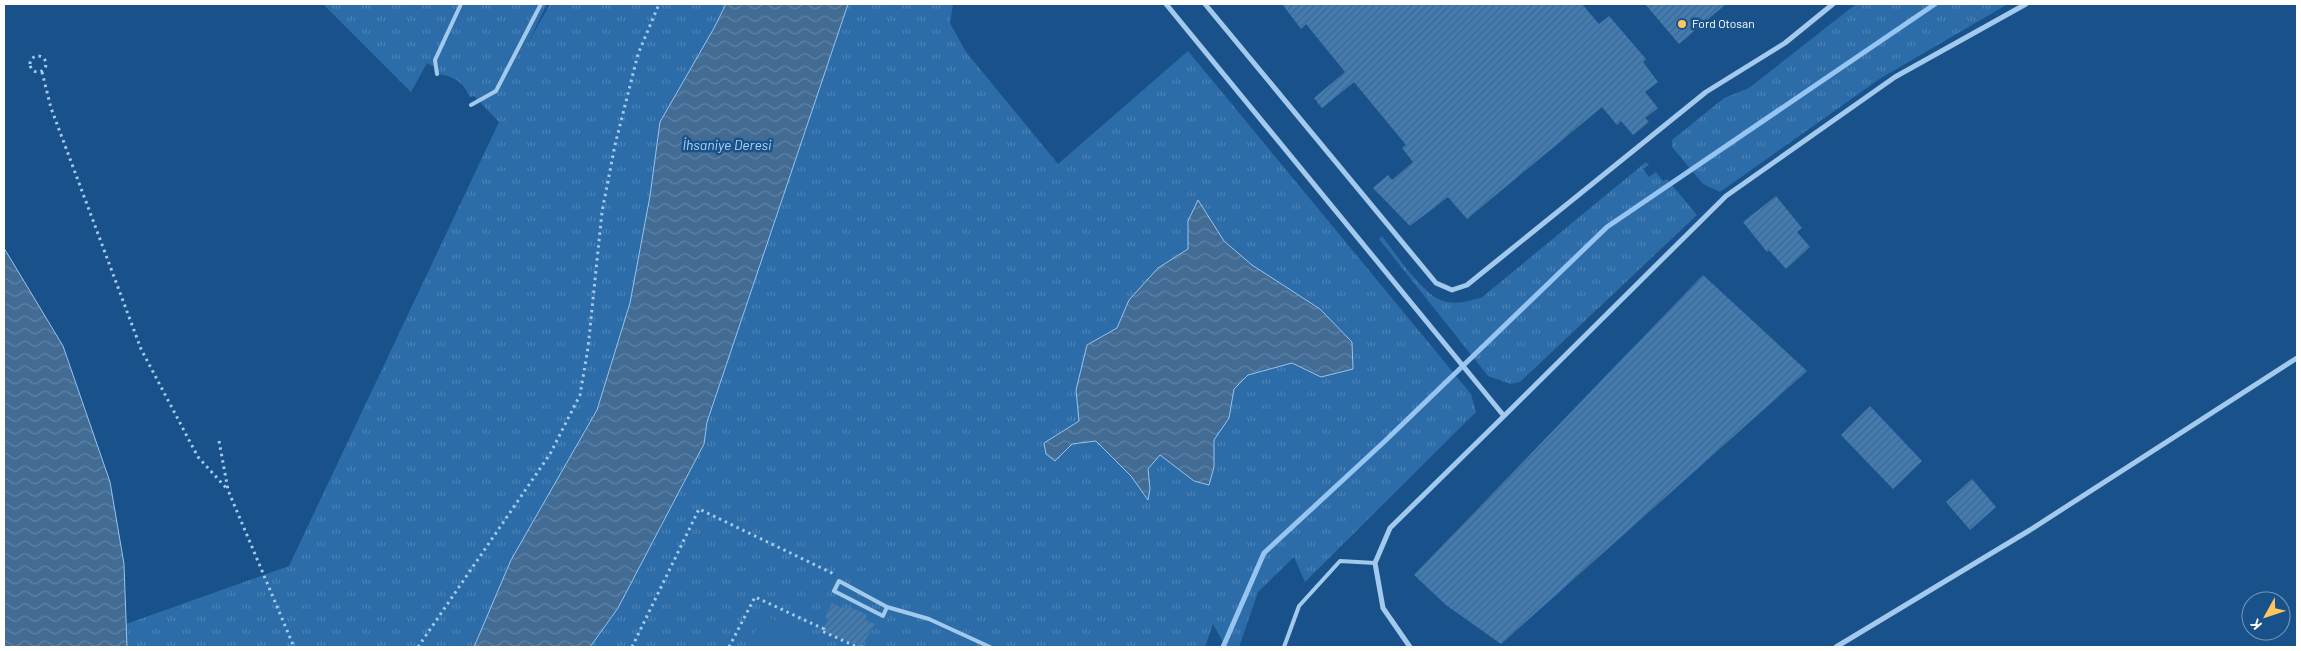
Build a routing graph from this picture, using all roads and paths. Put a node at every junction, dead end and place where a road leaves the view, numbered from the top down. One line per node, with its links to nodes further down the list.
1 (461, 4): 9 (lane)
2 (541, 4): 10 (lane)
3 (659, 4): 19 (path)
4 (1166, 4): 12 (street)
5 (1205, 4): 6 (street)
6 (1833, 4)
7 (2026, 4): 12 (street)
8 (42, 72): 8 (path); 14 (path)
9 (437, 74)
10 (471, 105)
11 (2297, 358): 26 (street)
12 (1504, 416): 15 (street)
13 (219, 441): 14 (path)
14 (228, 490): 18 (path)
15 (1375, 563): 24 (lane); 25 (street)
16 (839, 581): 17 (lane); 17 (lane); 20 (path)
17 (887, 607): 23 (lane)
18 (294, 647)
19 (418, 647)
20 (632, 647)
21 (729, 647): 22 (path)
22 (860, 647)
23 (990, 647)
24 (1284, 647)
25 (1410, 647)
26 (1836, 647)

